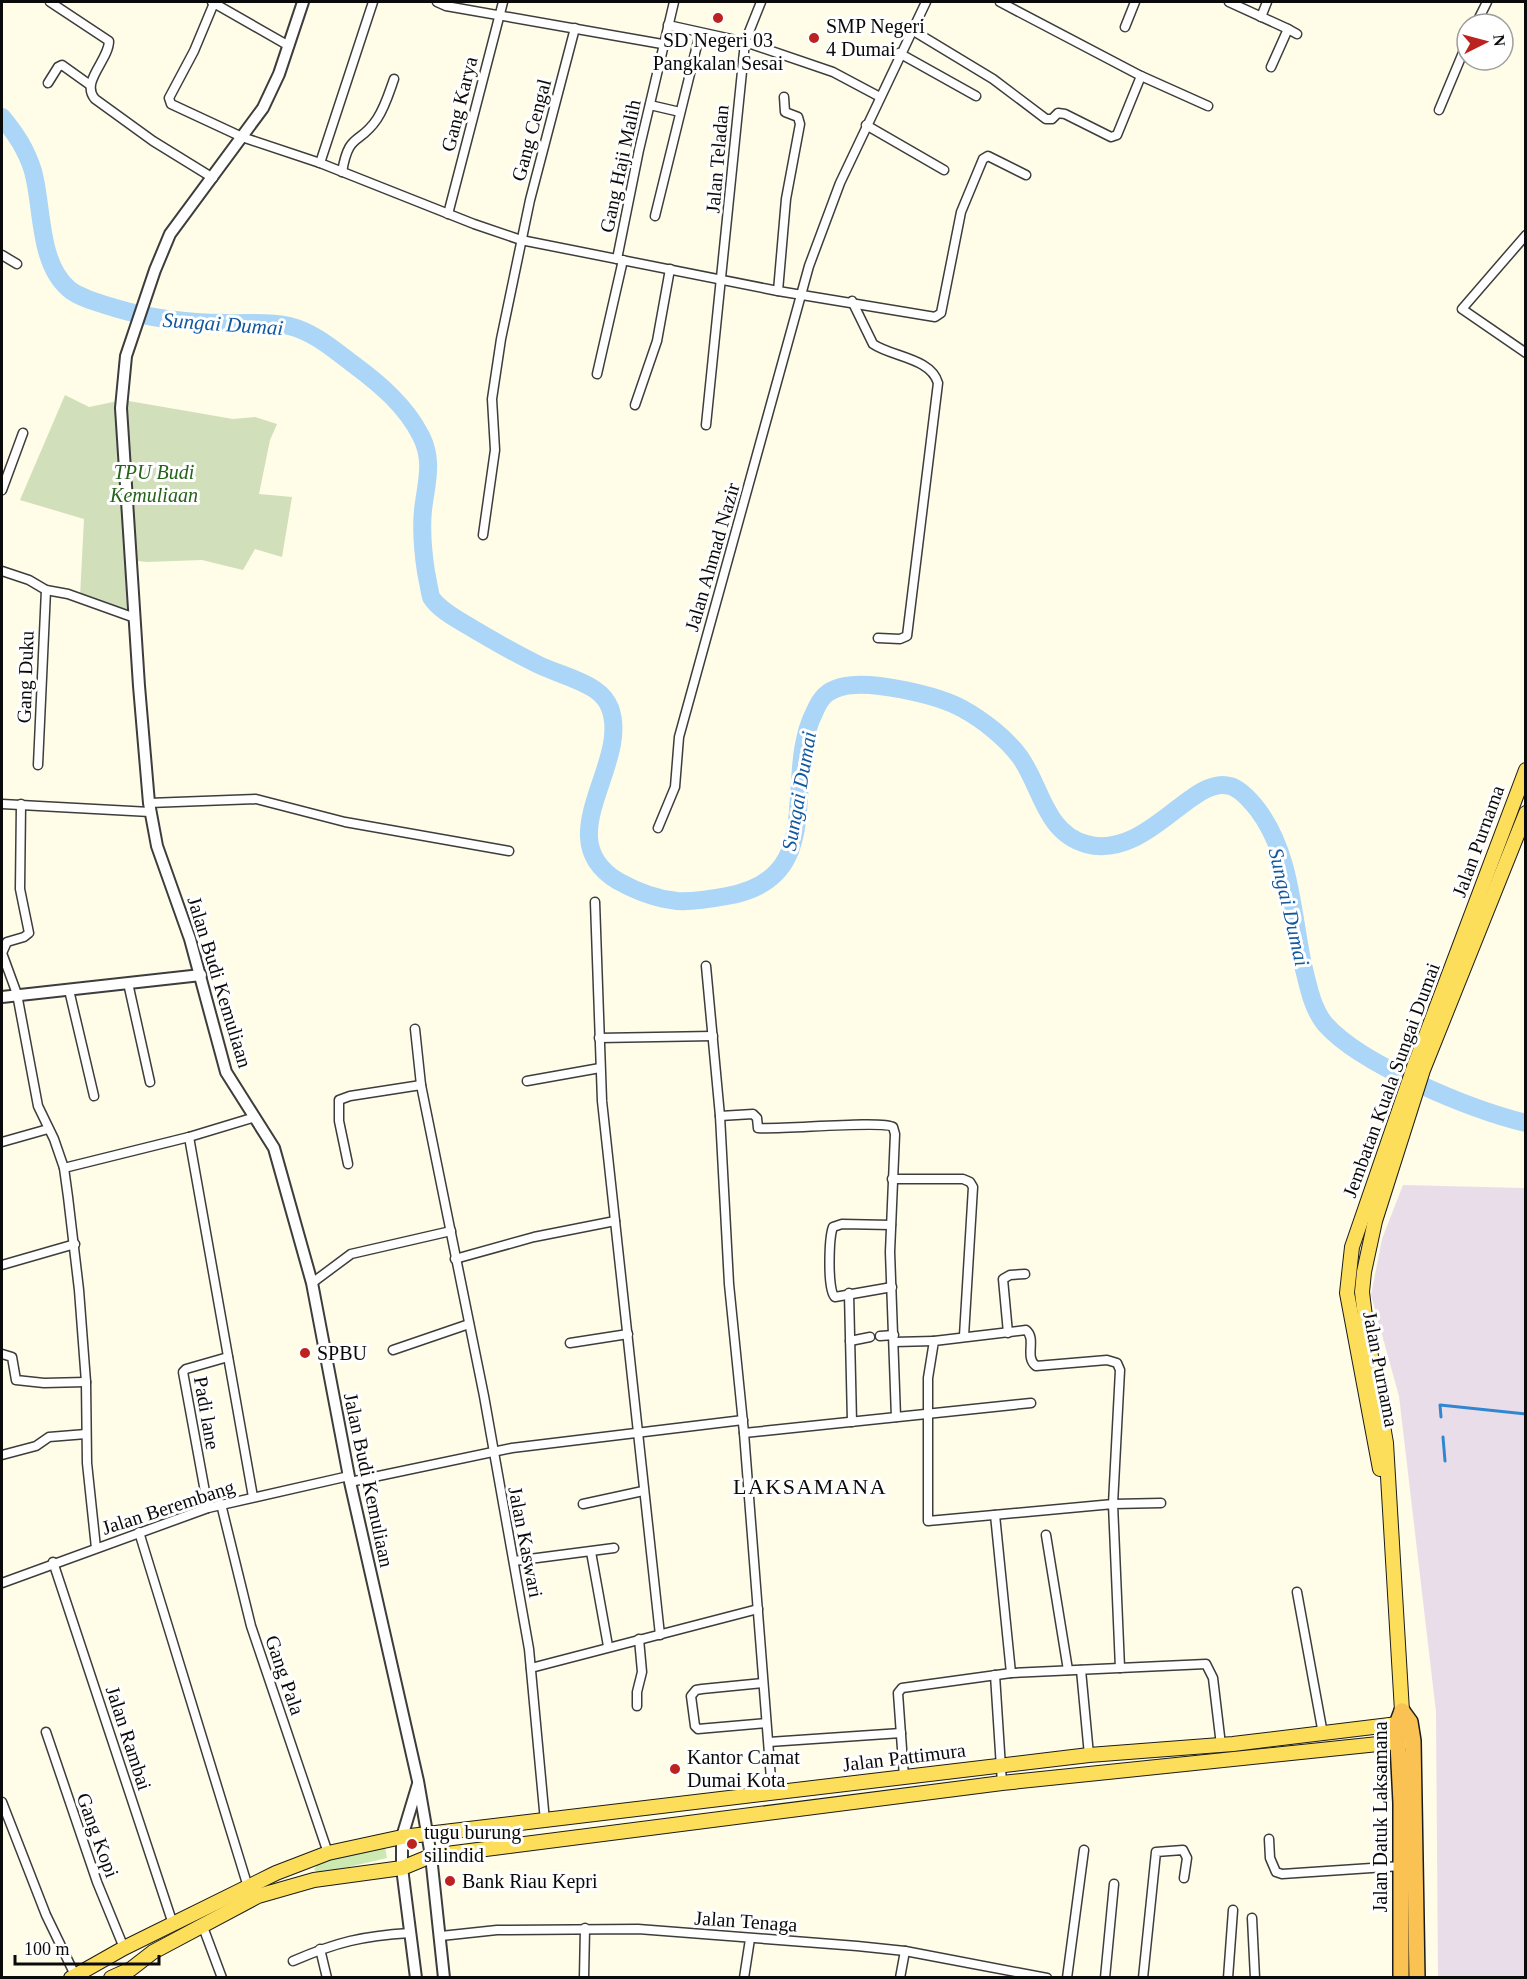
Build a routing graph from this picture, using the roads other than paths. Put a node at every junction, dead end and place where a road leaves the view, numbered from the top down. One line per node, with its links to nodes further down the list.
1 (50, 2): 32 (street)
2 (303, 2): 25 (street, Jalan Budi Kemuliaan)
3 (373, 2): 42 (street)
4 (437, 2): 14 (street)
5 (503, 2): 14 (street, Gang Karya)
6 (674, 2): 16 (street, Gang Haji Malih)
7 (761, 2): 23 (street, Jalan Teladan)
8 (926, 2): 20 (street, Jalan Ahmad Nazir)
9 (1000, 2): 29 (street)
10 (1135, 2): 17 (street)
11 (1229, 2): 15 (street)
12 (1267, 2): 15 (street)
13 (218, 3): 25 (street); 41 (street)
14 (500, 14): 18 (street); 47 (street, Gang Karya)
15 (1261, 17): 19 (street)
16 (668, 25): 21 (street); 24 (street, Gang Haji Malih)
17 (1125, 27)
18 (575, 28): 24 (street); 50 (street, Gang Cengal)
19 (1288, 29): 22 (street); 27 (street)
20 (912, 30): 26 (street, Jalan Ahmad Nazir); 29 (street)
21 (700, 33): 23 (street); 39 (street)
22 (1297, 34)
23 (745, 42): 35 (street); 55 (street, Jalan Teladan)
24 (663, 44): 36 (street, Gang Haji Malih)
25 (289, 46): 41 (street, Jalan Budi Kemuliaan)
26 (899, 53): 33 (street); 35 (street, Jalan Ahmad Nazir)
27 (1271, 68)
28 (1455, 72): 38 (street)
29 (1142, 76): 37 (street)
30 (394, 80): 44 (street)
31 (48, 84): 32 (street)
32 (90, 85): 46 (street)
33 (976, 96)
34 (784, 97): 56 (street)
35 (880, 97): 40 (street, Jalan Ahmad Nazir)
36 (650, 105): 39 (street); 52 (street, Gang Haji Malih)
37 (1208, 106)
38 (1439, 110)
39 (680, 112): 48 (street)
40 (866, 125): 43 (street); 57 (street, Jalan Ahmad Nazir)
41 (242, 137): 42 (street); 46 (street, Jalan Budi Kemuliaan)
42 (320, 163): 44 (street)
43 (944, 170)
44 (342, 172): 47 (street)
45 (1026, 175): 58 (street)
46 (213, 178): 68 (street, Jalan Budi Kemuliaan)
47 (448, 214): 50 (street)
48 (656, 216)
49 (1526, 235): 59 (street)
50 (521, 240): 52 (street); 65 (street, Gang Cengal)
51 (2, 255): 53 (street)
52 (620, 260): 54 (street); 60 (street, Gang Haji Malih)
53 (17, 264)
54 (670, 269): 55 (street); 61 (street)
55 (722, 280): 56 (street); 62 (street, Jalan Teladan)
56 (778, 291): 57 (street)
57 (800, 295): 58 (street); 76 (street, Jalan Ahmad Nazir)
58 (852, 301): 69 (street)
59 (1526, 353)
60 (597, 375)
61 (635, 405)
62 (706, 425)
63 (23, 433): 64 (street)
64 (2, 490)
65 (483, 535)
66 (2, 571): 67 (street)
67 (46, 590): 68 (street); 70 (street, Gang Duku)
68 (135, 618): 74 (street, Jalan Budi Kemuliaan)
69 (878, 638)
70 (38, 765)
71 (1526, 770): 79 (main road, Jalan Purnama)
72 (2, 804): 73 (street)
73 (21, 804): 74 (street); 84 (street)
74 (150, 808): 77 (street); 81 (street, Jalan Budi Kemuliaan)
75 (1526, 813): 79 (main road, Jalan Purnama)
76 (658, 828)
77 (509, 851)
78 (595, 902): 88 (street)
79 (1474, 928): 106 (main road, Jembatan Kuala Sungai Dumai); 107 (main road, Jembatan Kuala Sungai Dumai)
80 (706, 966): 87 (street)
81 (201, 975): 82 (street); 95 (street, Jalan Budi Kemuliaan)
82 (128, 983): 83 (street); 91 (street)
83 (69, 990): 84 (street); 93 (street)
84 (17, 994): 85 (street); 96 (street)
85 (2, 997)
86 (415, 1029): 92 (street, Jalan Kaswari)
87 (713, 1036): 88 (street); 94 (street)
88 (599, 1038): 89 (street)
89 (600, 1068): 90 (street); 102 (street)
90 (527, 1081)
91 (150, 1083)
92 (421, 1085): 99 (street); 104 (street, Jalan Kaswari)
93 (94, 1096)
94 (720, 1116): 101 (street); 131 (street)
95 (255, 1117): 97 (street); 111 (street, Jalan Budi Kemuliaan)
96 (48, 1129): 98 (street); 100 (street)
97 (189, 1137): 100 (street); 126 (street)
98 (2, 1142)
99 (348, 1164)
100 (64, 1168): 105 (street)
101 (892, 1179): 103 (street); 118 (street)
102 (615, 1221): 108 (street); 116 (street)
103 (891, 1225): 112 (street); 113 (street)
104 (450, 1231): 108 (street, Jalan Kaswari); 111 (street)
105 (75, 1244): 109 (street); 127 (street)
106 (1352, 1247): 141 (main road, Jalan Purnama)
107 (1368, 1253): 141 (main road, Jalan Purnama)
108 (455, 1259): 114 (street, Jalan Kaswari)
109 (2, 1265)
110 (1025, 1274): 115 (street)
111 (312, 1283): 138 (street, Jalan Budi Kemuliaan)
112 (892, 1287): 113 (street); 120 (street)
113 (849, 1293): 121 (street)
114 (469, 1324): 124 (street); 136 (street, Jalan Kaswari)
115 (1008, 1333): 118 (street); 145 (street)
116 (628, 1334): 123 (street); 133 (street)
117 (880, 1336): 120 (street)
118 (964, 1336): 122 (street)
119 (870, 1338): 121 (street)
120 (894, 1338): 122 (street); 130 (street)
121 (850, 1341): 132 (street)
122 (934, 1341): 129 (street)
123 (570, 1342)
124 (393, 1350)
125 (2, 1354): 127 (street)
126 (228, 1357): 140 (street); 146 (street, Padi lane)
127 (86, 1382): 135 (street)
128 (1031, 1403): 129 (street)
129 (928, 1412): 130 (street); 147 (street)
130 (896, 1417): 132 (street)
131 (743, 1420): 133 (street, Jalan Berembang); 134 (street)
132 (852, 1422): 134 (street)
133 (638, 1432): 136 (street, Jalan Berembang); 139 (street)
134 (744, 1432): 157 (street)
135 (86, 1434): 137 (street); 150 (street)
136 (494, 1451): 138 (street, Jalan Berembang); 153 (street, Jalan Kaswari)
137 (2, 1455)
138 (349, 1479): 140 (street, Jalan Berembang); 180 (street, Jalan Budi Kemuliaan)
139 (643, 1491): 144 (street); 158 (street)
140 (254, 1497): 143 (street, Jalan Berembang)
141 (1388, 1498): 169 (main road, Jalan Purnama)
142 (1161, 1503): 145 (street)
143 (221, 1504): 146 (street, Jalan Berembang); 189 (street, Gang Pala)
144 (583, 1504)
145 (1113, 1504): 147 (street); 162 (street)
146 (208, 1508): 148 (street, Jalan Berembang)
147 (995, 1515): 165 (street)
148 (139, 1532): 150 (street, Jalan Berembang); 195 (street)
149 (1046, 1535): 163 (street)
150 (96, 1548): 154 (street, Jalan Berembang)
151 (614, 1548): 152 (street)
152 (591, 1552): 153 (street); 160 (street)
153 (514, 1561): 161 (street, Jalan Kaswari)
154 (53, 1562): 155 (street, Jalan Berembang); 198 (street, Jalan Rambai)
155 (2, 1583)
156 (1297, 1592): 173 (street)
157 (758, 1609): 158 (street); 167 (street)
158 (660, 1635): 159 (street)
159 (639, 1639): 160 (street); 168 (street)
160 (608, 1646): 161 (street)
161 (531, 1668): 184 (street, Jalan Kaswari)
162 (1120, 1668): 164 (street); 176 (street)
163 (1068, 1670): 164 (street); 165 (street)
164 (1081, 1670): 177 (street)
165 (1011, 1673): 166 (street)
166 (995, 1675): 172 (street); 178 (street)
167 (763, 1683): 170 (street); 170 (street)
168 (637, 1706)
169 (1403, 1719): 173 (main road, Jalan Pattimura); 174 (highway, Jalan Datuk Laksamana)
170 (766, 1723): 175 (street)
171 (46, 1732): 204 (street, Gang Kopi)
172 (901, 1734): 175 (street); 179 (street)
173 (1323, 1734): 176 (main road, Jalan Pattimura)
174 (1405, 1741): 181 (main road, Jalan Pattimura); 191 (highway, Jalan Datuk Laksamana); 226 (highway, Jalan Datuk Laksamana)
175 (769, 1742): 182 (street)
176 (1221, 1745): 177 (main road, Jalan Pattimura)
177 (1089, 1755): 178 (main road, Jalan Pattimura)
178 (1000, 1766): 179 (main road, Jalan Pattimura); 181 (street)
179 (904, 1777): 182 (main road, Jalan Pattimura)
180 (418, 1781): 185 (street, Jalan Budi Kemuliaan); 186 (street, Jalan Budi Kemuliaan)
181 (1002, 1783): 190 (main road, Jalan Pattimura)
182 (772, 1792): 184 (main road, Jalan Pattimura)
183 (2, 1802): 209 (street)
184 (545, 1821): 185 (main road, Jalan Pattimura)
185 (429, 1836): 186 (main road, Jalan Pattimura); 190 (street, Jalan Budi Kemuliaan)
186 (402, 1837): 189 (main road, Jalan Pattimura); 192 (street, Jalan Budi Kemuliaan)
187 (1269, 1839): 191 (street)
188 (1084, 1850): 220 (street)
189 (327, 1854): 195 (main road, Jalan Pattimura)
190 (431, 1856): 192 (main road, Jalan Pattimura); 202 (street, Jalan Budi Kemuliaan)
191 (1401, 1866): 225 (highway, Jalan Datuk Laksamana)
192 (402, 1868): 199 (main road, Jalan Pattimura); 201 (street, Jalan Budi Kemuliaan)
193 (1184, 1878): 222 (street)
194 (1114, 1884): 221 (street)
195 (248, 1887): 198 (main road, Jalan Pattimura)
196 (1233, 1910): 223 (street)
197 (1252, 1918): 224 (street)
198 (173, 1924): 204 (main road, Jalan Pattimura)
199 (203, 1927): 208 (main road, Jalan Pattimura); 211 (street)
200 (585, 1928): 202 (street, Jalan Tenaga); 203 (street, Jalan Tenaga); 215 (street)
201 (410, 1933): 205 (street); 213 (street, Jalan Budi Kemuliaan)
202 (441, 1936): 214 (street, Jalan Budi Kemuliaan)
203 (750, 1939): 206 (street, Jalan Tenaga); 216 (street)
204 (124, 1948): 209 (main road, Jalan Pattimura)
205 (320, 1949): 207 (street); 212 (street)
206 (906, 1951): 217 (street); 218 (street, Jalan Tenaga)
207 (293, 1962)
208 (133, 1973): 210 (main road, Jalan Pattimura)
209 (73, 1976)
210 (111, 1977)
211 (222, 1977)
212 (327, 1977)
213 (416, 1977)
214 (444, 1977)
215 (584, 1977)
216 (744, 1977)
217 (900, 1977)
218 (1042, 1977): 219 (street, Jalan Tenaga)
219 (1047, 1977)
220 (1067, 1977)
221 (1105, 1977)
222 (1143, 1977)
223 (1228, 1977)
224 (1256, 1977)
225 (1401, 1977)
226 (1417, 1977)

